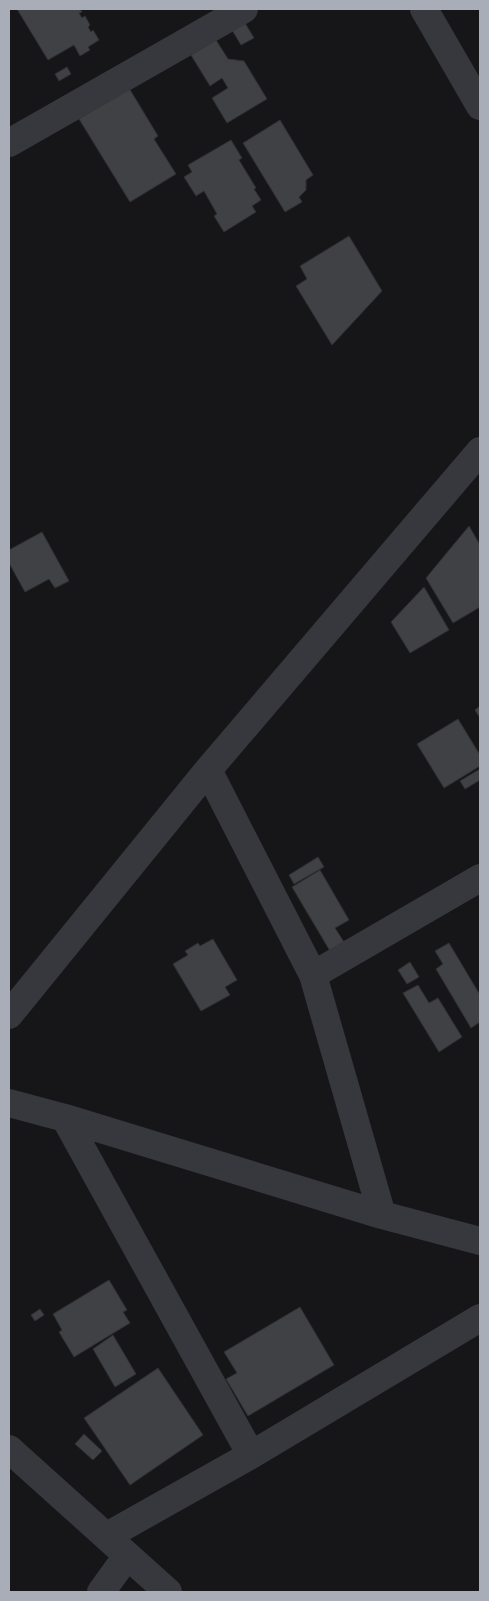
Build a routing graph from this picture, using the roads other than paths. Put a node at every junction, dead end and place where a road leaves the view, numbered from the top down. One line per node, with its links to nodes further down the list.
1 (244, 9): 4 (street)
2 (424, 9): 3 (street)
3 (480, 106)
4 (9, 143)
5 (480, 451): 6 (street)
6 (208, 770): 8 (street); 9 (street)
7 (480, 878): 8 (street)
8 (313, 975): 12 (street)
9 (9, 1015)
10 (9, 1103): 11 (street)
11 (65, 1118): 12 (street); 16 (street)
12 (382, 1215): 13 (street)
13 (480, 1241)
14 (480, 1318): 16 (street)
15 (9, 1449): 17 (street)
16 (251, 1455): 17 (street)
17 (107, 1536): 18 (street)
18 (127, 1556): 19 (street); 20 (street)
19 (101, 1592)
20 (168, 1592)

